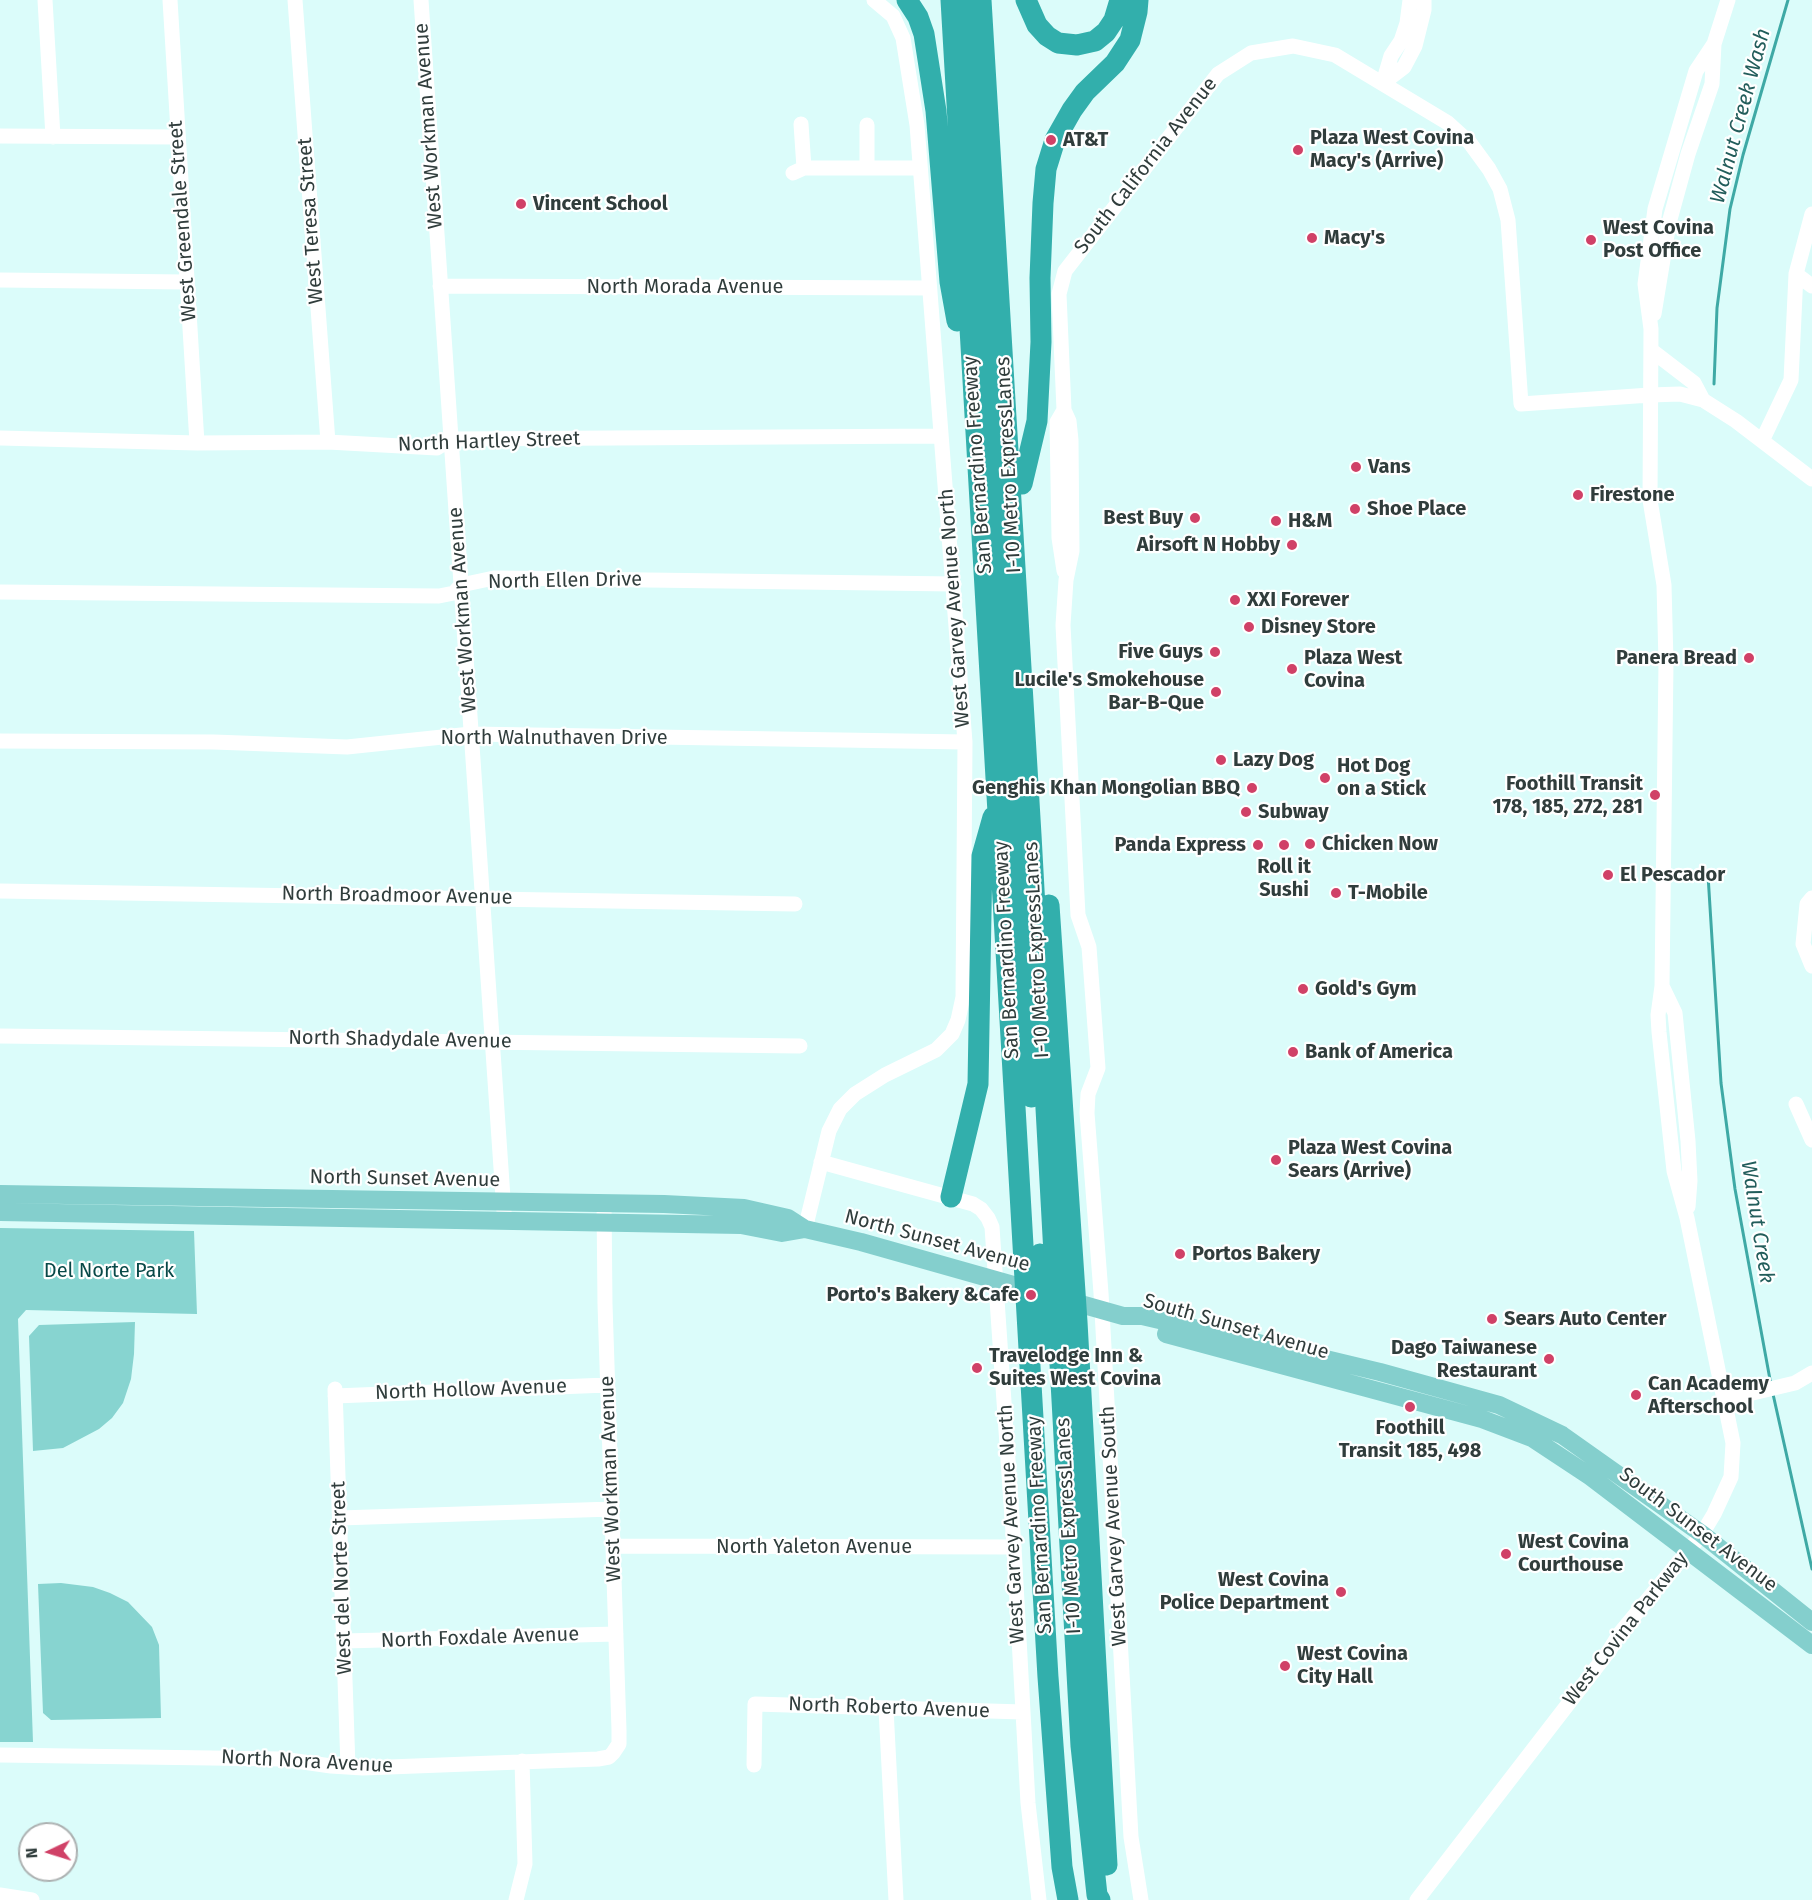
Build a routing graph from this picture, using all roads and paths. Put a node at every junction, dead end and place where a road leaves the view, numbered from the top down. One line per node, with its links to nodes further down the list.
1 (45, 0): 23 (street)
2 (170, 0): 24 (street, West Greendale Street)
3 (295, 0): 44 (street, West Teresa Street)
4 (421, 0): 31 (street, West Workman Avenue)
5 (874, 0): 26 (street, West Garvey Avenue North)
6 (907, 0): 38 (highway)
7 (939, 0): 19 (highway)
8 (951, 0): 19 (highway, San Bernardino Freeway)
9 (966, 0): 79 (highway, I-10 Metro ExpressLanes)
10 (981, 0): 79 (highway, I-10 Metro ExpressLanes)
11 (993, 0): 46 (highway, San Bernardino Freeway)
12 (1026, 0): 13 (highway)
13 (1120, 0)
14 (1138, 0): 46 (highway)
15 (1410, 0): 18 (street)
16 (1424, 0): 18 (street)
17 (1728, 0): 35 (street, West Covina Parkway)
18 (1383, 83): 34 (street, South California Avenue); 36 (street, South California Avenue)
19 (956, 109): 38 (highway, San Bernardino Freeway)
20 (801, 124): 25 (street)
21 (867, 125): 25 (street)
22 (0, 136): 23 (street)
23 (53, 137): 24 (street)
24 (177, 137): 30 (street, West Greendale Street)
25 (867, 168): 26 (street)
26 (920, 168): 33 (street, West Garvey Avenue North)
27 (1812, 214): 28 (street)
28 (1796, 274): 32 (street); 42 (street)
29 (0, 280): 30 (street)
30 (186, 282): 43 (street, West Greendale Street)
31 (441, 286): 33 (street, North Morada Avenue); 41 (street, West Workman Avenue)
32 (1812, 286)
33 (929, 288): 39 (street, West Garvey Avenue North)
34 (1059, 294): 112 (street, West Garvey Avenue South)
35 (1651, 350): 36 (street, West Covina Parkway); 37 (street)
36 (1650, 395): 37 (street); 59 (street, West Covina Parkway)
37 (1703, 400): 42 (street)
38 (975, 419): 53 (highway, San Bernardino Freeway)
39 (941, 436): 41 (street, North Hartley Street); 47 (street, West Garvey Avenue North)
40 (0, 438): 43 (street, North Hartley Street)
41 (451, 439): 44 (street, North Hartley Street); 48 (street, West Workman Avenue)
42 (1762, 441): 45 (street)
43 (198, 442): 44 (street, North Hartley Street)
44 (328, 442)
45 (1812, 479)
46 (1022, 484): 79 (highway, San Bernardino Freeway)
47 (954, 584): 48 (street, North Ellen Drive); 52 (street, West Garvey Avenue North)
48 (461, 585): 49 (street, North Ellen Drive); 50 (street, West Workman Avenue)
49 (0, 592)
50 (471, 734): 51 (street, North Walnuthaven Drive); 52 (street, North Walnuthaven Drive); 55 (street, West Workman Avenue)
51 (0, 741)
52 (965, 742): 67 (street, West Garvey Avenue North)
53 (998, 799): 70 (highway); 79 (highway, San Bernardino Freeway)
54 (0, 891): 55 (street, North Broadmoor Avenue)
55 (483, 898): 57 (street, North Broadmoor Avenue); 61 (street, West Workman Avenue)
56 (1812, 898): 58 (street)
57 (795, 904)
58 (1812, 966)
59 (1662, 986): 63 (street, West Covina Parkway); 66 (street, West Covina Parkway)
60 (0, 1036): 61 (street, North Shadydale Avenue)
61 (493, 1041): 62 (street, North Shadydale Avenue); 72 (street, West Workman Avenue)
62 (800, 1046)
63 (1661, 1049): 66 (street); 68 (street, West Covina Parkway)
64 (1796, 1104): 65 (street)
65 (1812, 1140)
66 (1688, 1141): 71 (street, West Covina Parkway)
67 (821, 1162): 70 (street, West Garvey Avenue North); 78 (street, West Garvey Avenue North)
68 (1674, 1171): 71 (street); 75 (street, West Covina Parkway)
69 (0, 1194): 72 (main road, North Sunset Avenue)
70 (951, 1197): 89 (street, West Garvey Avenue North)
71 (1689, 1201): 75 (street, West Covina Parkway)
72 (504, 1202): 73 (main road, North Sunset Avenue); 76 (street, West Workman Avenue)
73 (604, 1203): 77 (street, West Workman Avenue); 78 (main road, North Sunset Avenue)
74 (0, 1212): 76 (main road, North Sunset Avenue)
75 (1688, 1218): 84 (street, West Covina Parkway)
76 (505, 1221): 77 (main road, North Sunset Avenue)
77 (603, 1222): 78 (main road, North Sunset Avenue); 82 (street, West Workman Avenue)
78 (805, 1229): 79 (main road, North Sunset Avenue)
79 (1051, 1298): 80 (main road, North Sunset Avenue); 108 (highway, San Bernardino Freeway); 109 (highway, I-10 Metro ExpressLanes); 110 (highway, I-10 Metro ExpressLanes); 111 (highway, San Bernardino Freeway)
80 (1124, 1316): 87 (main road, South Sunset Avenue); 90 (main road, South Sunset Avenue)
81 (1812, 1373): 84 (street)
82 (608, 1385): 83 (street, North Hollow Avenue); 85 (street, West Workman Avenue)
83 (335, 1392): 86 (street, West del Norte Street)
84 (1723, 1400): 87 (street, West Covina Parkway)
85 (612, 1509): 86 (street); 88 (street, West Workman Avenue)
86 (340, 1518): 94 (street, West del Norte Street)
87 (1702, 1534): 90 (street, West Covina Parkway); 91 (main road, South Sunset Avenue)
88 (614, 1546): 89 (street, North Yaleton Avenue); 93 (street, West Workman Avenue)
89 (1014, 1547): 97 (street, West Garvey Avenue North)
90 (1688, 1549): 91 (main road, South Sunset Avenue); 113 (street, West Covina Parkway)
91 (1789, 1616): 92 (main road, South Sunset Avenue); 95 (main road, South Sunset Avenue)
92 (1812, 1622)
93 (616, 1634): 94 (street, North Foxdale Avenue); 98 (street, West Workman Avenue)
94 (344, 1641): 102 (street, West del Norte Street)
95 (1812, 1646)
96 (886, 1708): 97 (street, North Roberto Avenue); 101 (street, North Roberto Avenue); 106 (street)
97 (1023, 1712): 107 (street, West Garvey Avenue North)
98 (613, 1753): 100 (street, North Nora Avenue)
99 (0, 1755): 102 (street, North Nora Avenue)
100 (522, 1761): 102 (street, North Nora Avenue); 105 (street)
101 (754, 1765)
102 (348, 1767)
103 (0, 1895): 104 (street)
104 (32, 1900)
105 (516, 1900)
106 (896, 1900)
107 (1039, 1900)
108 (1068, 1900)
109 (1082, 1900)
110 (1100, 1900)
111 (1110, 1900)
112 (1141, 1900)
113 (1417, 1900)

